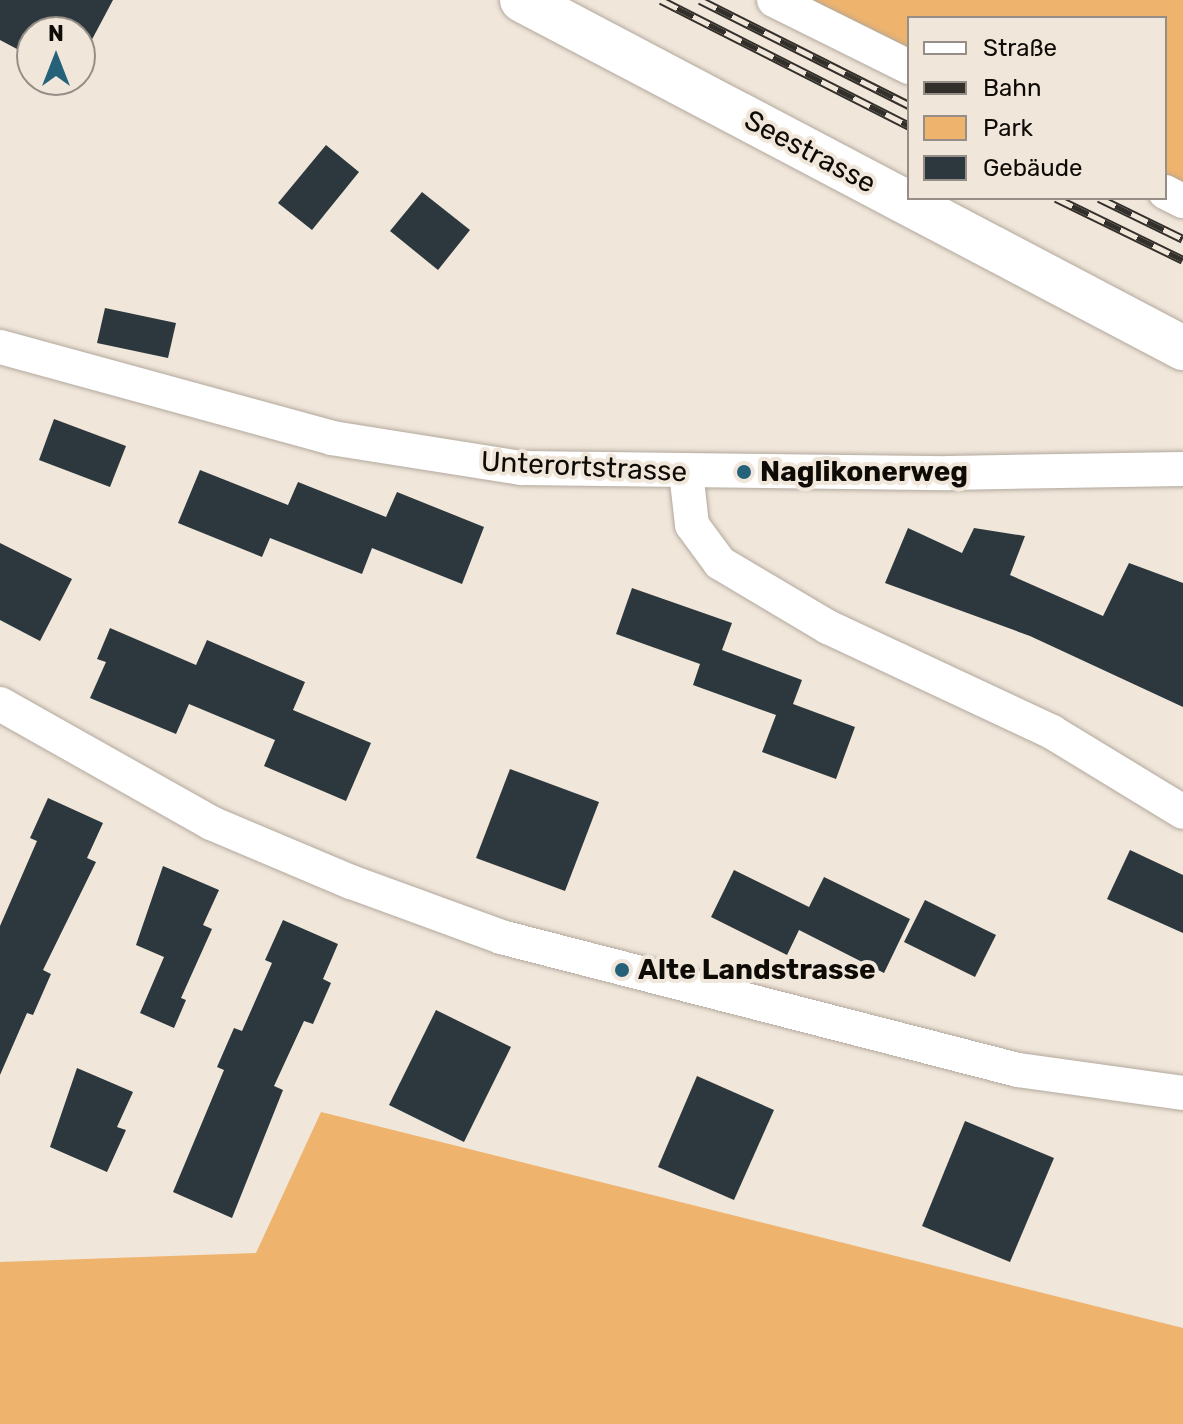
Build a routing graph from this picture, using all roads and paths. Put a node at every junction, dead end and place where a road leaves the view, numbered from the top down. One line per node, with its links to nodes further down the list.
1 (522, 0): 5 (main road, Seestrasse)
2 (774, 0): 3 (street)
3 (907, 66)
4 (0, 347): 7 (street, Unterortstrasse)
5 (1183, 348)
6 (1183, 469): 7 (street, Unterortstrasse)
7 (686, 472): 9 (street)
8 (0, 704): 10 (street)
9 (1183, 812)
10 (1183, 1093)

